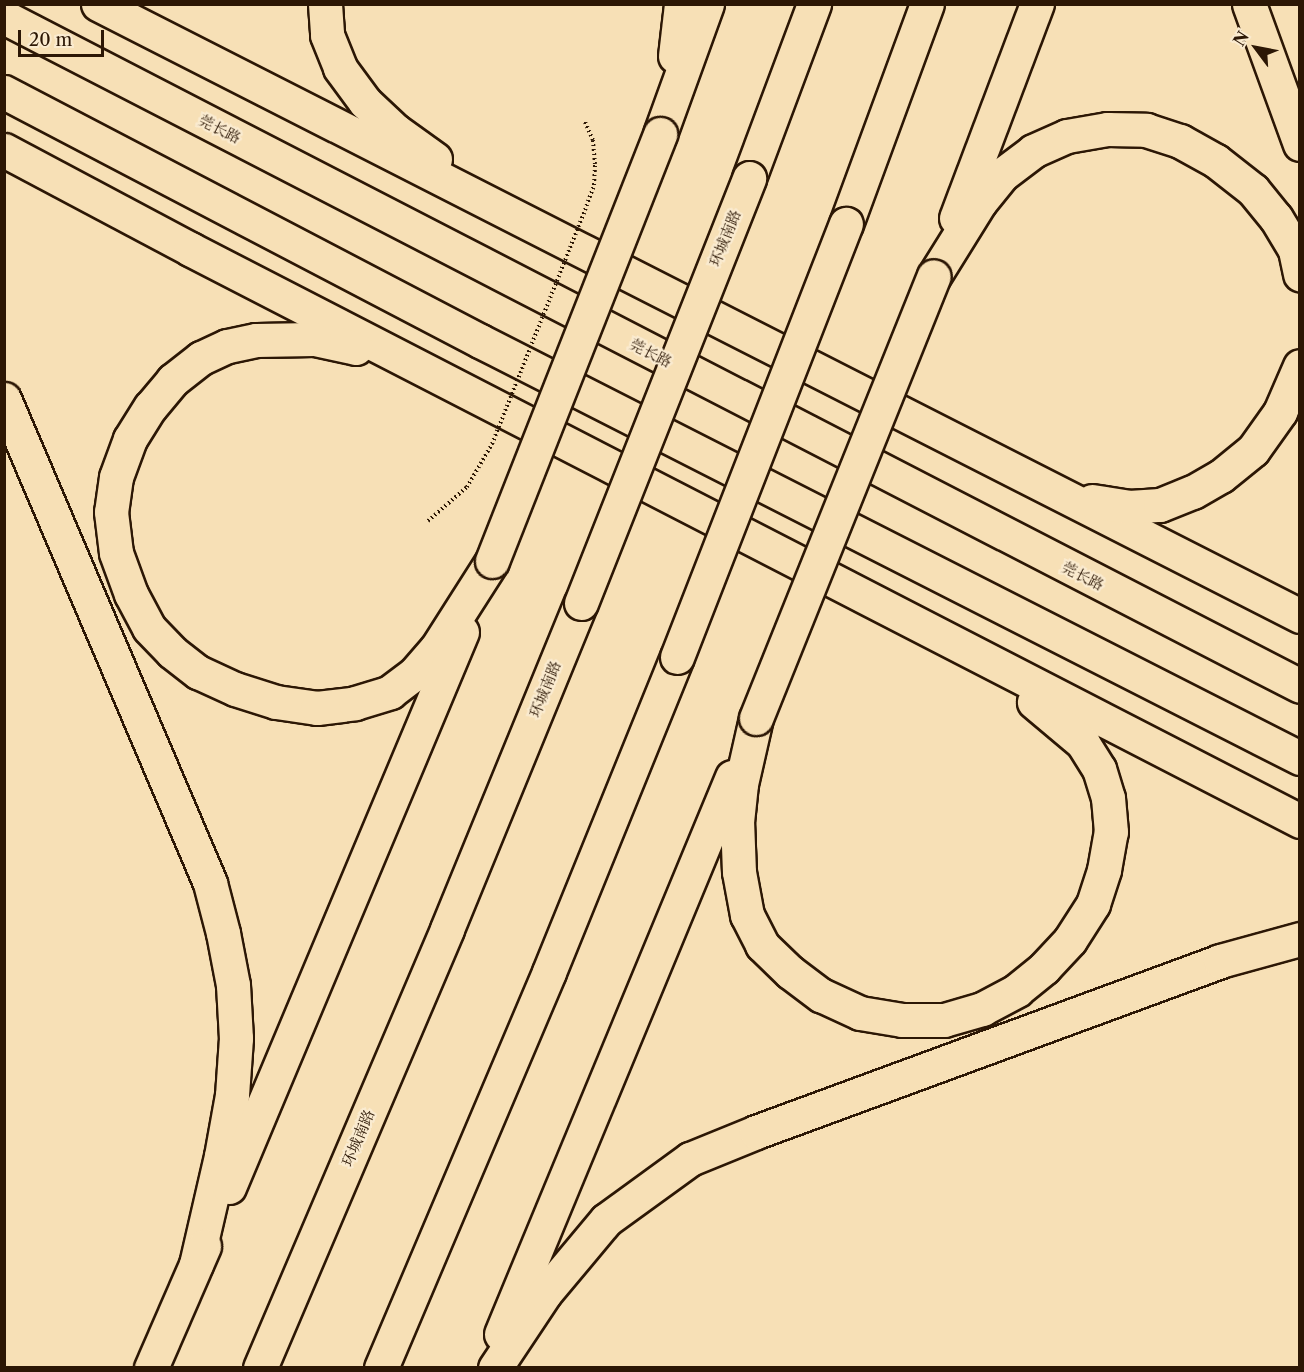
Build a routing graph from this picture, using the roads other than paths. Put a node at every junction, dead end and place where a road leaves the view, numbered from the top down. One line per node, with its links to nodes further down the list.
1 (98, 4): 14 (main road)
2 (325, 4): 14 (main road)
3 (681, 4): 11 (main road)
4 (707, 4): 11 (main road)
5 (814, 4): 31 (main road, 环城南路, bridge)
6 (927, 4): 32 (main road, bridge)
7 (1037, 4): 16 (main road)
8 (1249, 4): 12 (main road)
9 (4, 17): 24 (main road, 莞长路)
10 (4, 92): 26 (main road)
11 (660, 134): 21 (main road, bridge)
12 (1299, 144)
13 (4, 150): 18 (main road)
14 (524, 223): 20 (main road)
15 (1299, 274): 16 (main road)
16 (934, 276): 25 (main road, bridge)
17 (1299, 366): 20 (main road)
18 (451, 384): 21 (main road); 23 (main road)
19 (4, 399): 29 (main road)
20 (1035, 482): 22 (main road)
21 (492, 561): 29 (main road)
22 (1299, 616)
23 (958, 645): 25 (main road); 27 (main road)
24 (1299, 686)
25 (756, 718): 33 (main road)
26 (1299, 758)
27 (1299, 821)
28 (1299, 939): 34 (main road)
29 (196, 1264): 30 (main road)
30 (151, 1368)
31 (260, 1368)
32 (381, 1368)
33 (487, 1368)
34 (495, 1368)

